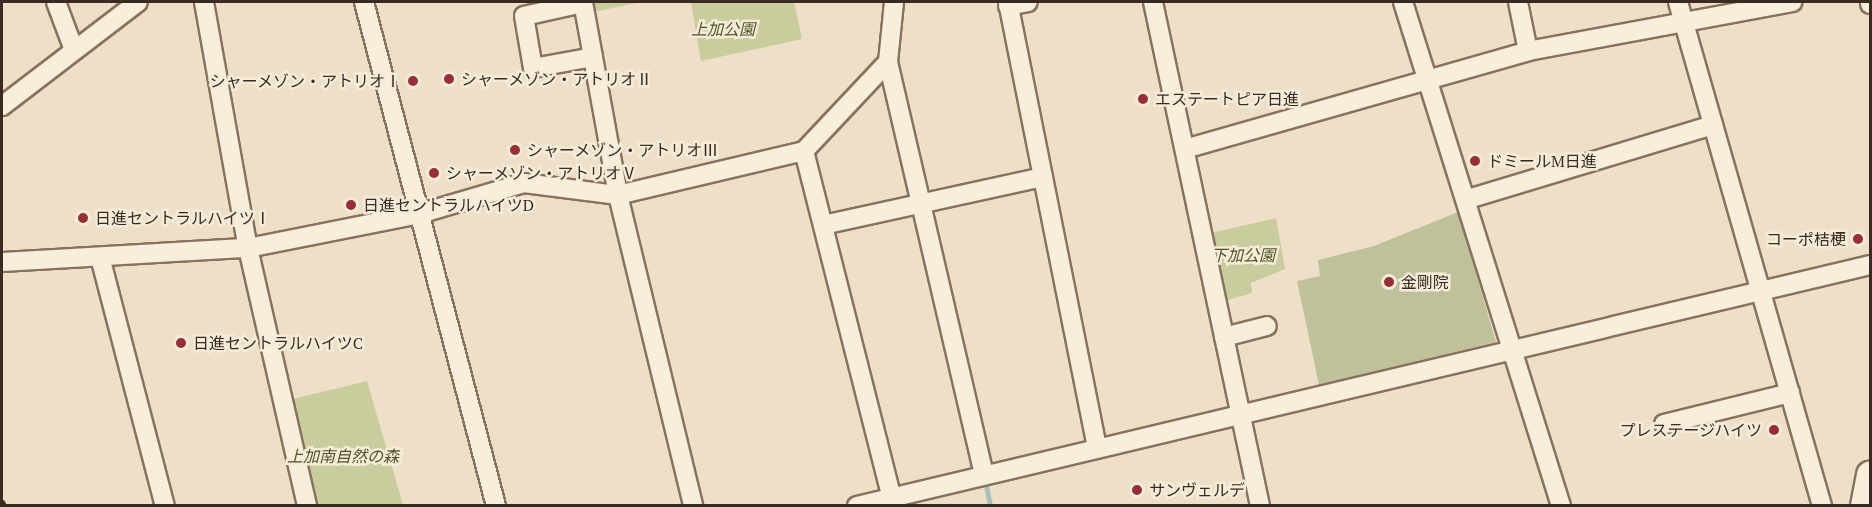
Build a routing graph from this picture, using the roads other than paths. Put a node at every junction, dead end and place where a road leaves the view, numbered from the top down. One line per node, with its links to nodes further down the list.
1 (56, 2): 15 (street)
2 (138, 2): 15 (street)
3 (204, 2): 30 (street)
4 (364, 2): 28 (street)
5 (583, 2): 17 (street); 17 (street)
6 (894, 2): 18 (street)
7 (1028, 2): 13 (street)
8 (1153, 2): 22 (street)
9 (1403, 2): 19 (street)
10 (1518, 2): 16 (street)
11 (1678, 2): 14 (street)
12 (1792, 2): 14 (street)
13 (1008, 4): 24 (street)
14 (1684, 24): 16 (street); 21 (street)
15 (74, 50): 20 (street)
16 (1528, 51): 19 (street)
17 (593, 57): 25 (street)
18 (888, 62): 23 (street); 27 (street)
19 (1426, 77): 22 (street); 26 (street)
20 (2, 106)
21 (1713, 125): 26 (street); 34 (street)
22 (1185, 148): 36 (street)
23 (804, 151): 25 (street); 29 (street)
24 (1042, 177): 27 (street); 41 (street)
25 (618, 195): 28 (street); 48 (street)
26 (1468, 199): 37 (street)
27 (921, 204): 29 (street); 42 (street)
28 (419, 214): 30 (street); 47 (street)
29 (823, 225): 44 (street)
30 (248, 248): 31 (street); 46 (street)
31 (100, 257): 32 (street); 45 (street)
32 (2, 262)
33 (1870, 265): 34 (street)
34 (1761, 291): 37 (street); 38 (street)
35 (1267, 326): 36 (street)
36 (1224, 337): 39 (street)
37 (1512, 350): 39 (street); 51 (street)
38 (1790, 393): 40 (street); 52 (street)
39 (1241, 414): 41 (street); 50 (street)
40 (1664, 424)
41 (1097, 447): 42 (street)
42 (984, 475): 44 (street)
43 (1870, 476): 53 (main road)
44 (893, 501): 49 (street)
45 (165, 506)
46 (307, 506)
47 (496, 506)
48 (693, 506)
49 (857, 506)
50 (1260, 506)
51 (1561, 506)
52 (1822, 506)
53 (1864, 506)

